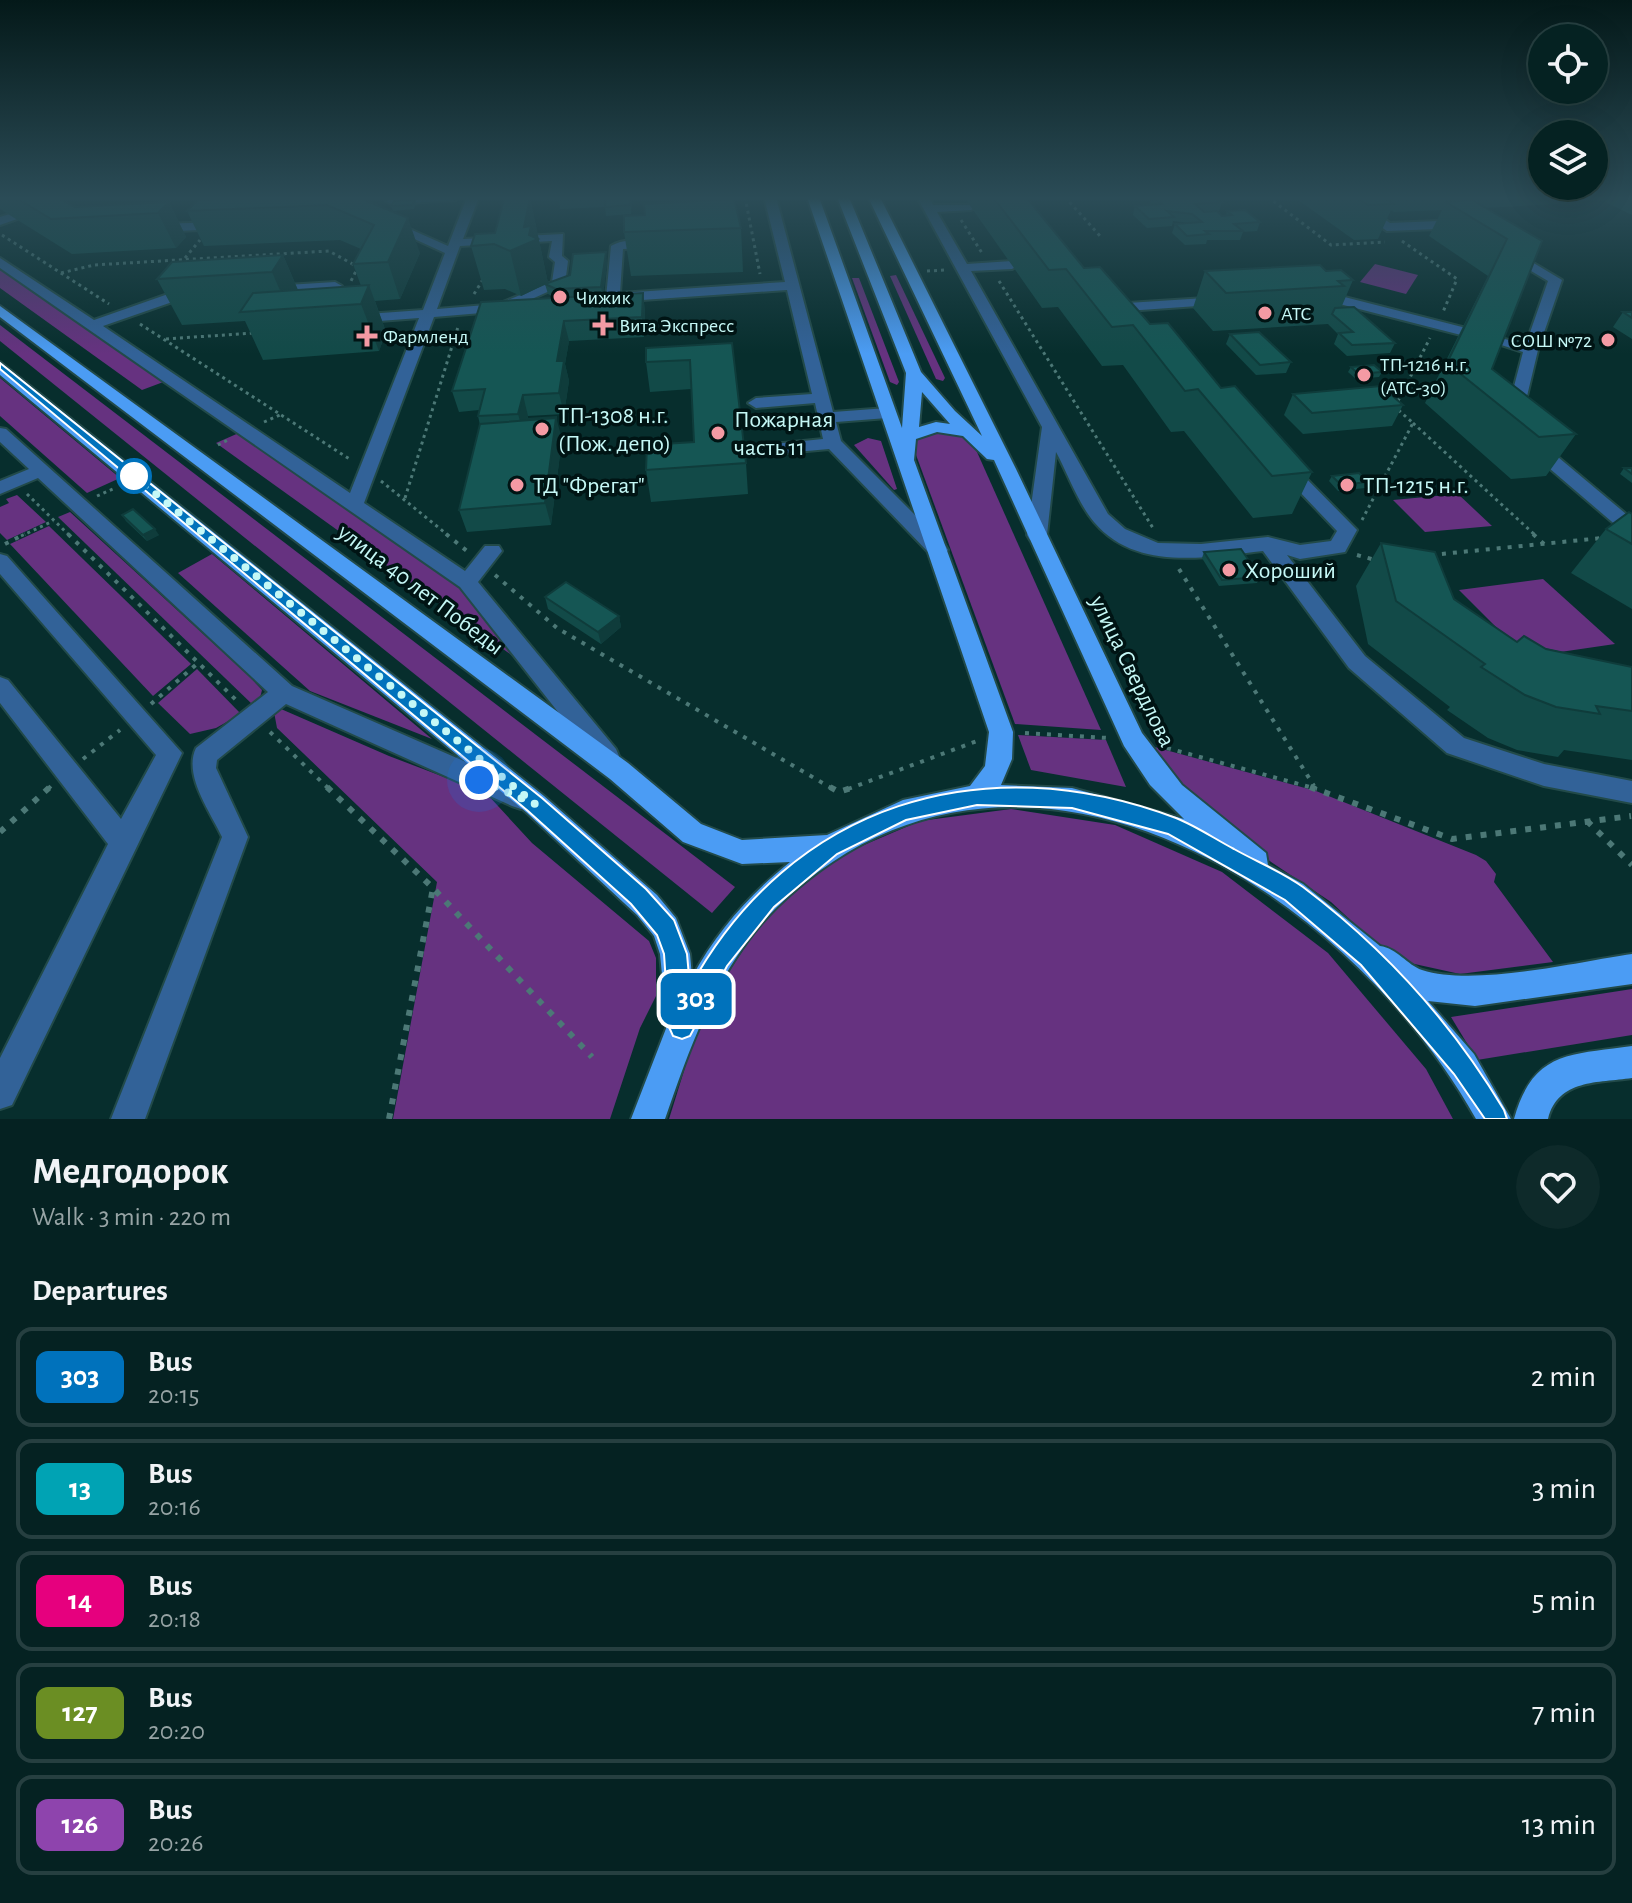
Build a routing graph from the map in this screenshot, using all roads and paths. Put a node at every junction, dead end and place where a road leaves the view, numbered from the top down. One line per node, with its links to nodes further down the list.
1 (24, 249): 19 (path)
2 (193, 249): 14 (path)
3 (453, 249): 30 (street)
4 (557, 249): 29 (street)
5 (617, 249): 22 (street)
6 (755, 249): 22 (path)
7 (783, 249): 21 (street)
8 (831, 249): 44 (main road, улица Свердлова)
9 (864, 249): 40 (main road, улица Свердлова)
10 (900, 249): 54 (main road, улица Свердлова)
11 (953, 249): 18 (street)
12 (980, 249): 17 (path)
13 (1504, 249): 38 (street)
14 (184, 260): 19 (path); 24 (path)
15 (0, 262): 32 (street)
16 (1012, 265): 17 (street)
17 (990, 266): 18 (street); 71 (path)
18 (964, 268): 47 (street)
19 (61, 273): 31 (path)
20 (485, 276): 29 (path)
21 (793, 286): 22 (street); 41 (street)
22 (763, 288)
23 (255, 291): 30 (street)
24 (347, 291)
25 (208, 294): 31 (street)
26 (1312, 296): 34 (street)
27 (1235, 301): 33 (street)
28 (0, 310): 82 (main road, улица 40 лет Победы)
29 (463, 311): 30 (street); 57 (path)
30 (428, 313): 57 (street)
31 (124, 314): 32 (street); 36 (path)
32 (93, 325): 59 (street)
33 (1135, 329)
34 (1461, 331)
35 (257, 333): 36 (path)
36 (164, 339): 57 (path)
37 (1496, 341): 38 (street)
38 (1531, 350): 61 (street)
39 (0, 367): 87 (main road)
40 (914, 373): 48 (main road, улица Свердлова); 50 (main road, улица Свердлова)
41 (822, 398): 42 (street); 45 (street)
42 (756, 403)
43 (1395, 407): 46 (path)
44 (887, 413): 45 (street); 56 (main road, улица Свердлова)
45 (827, 418): 51 (street)
46 (1413, 423): 62 (path); 66 (path)
47 (1050, 428): 63 (street); 71 (street)
48 (967, 432): 50 (main road); 54 (main road, улица Свердлова)
49 (0, 433): 55 (street)
50 (908, 436): 56 (main road, улица Свердлова)
51 (833, 443): 52 (street); 69 (street)
52 (763, 450)
53 (1271, 455): 62 (street)
54 (1007, 469): 63 (main road, улица Свердлова)
55 (42, 470): 58 (street); 78 (street)
56 (906, 471): 69 (main road, улица Свердлова)
57 (368, 472): 59 (street)
58 (8, 485): 60 (path)
59 (354, 505): 75 (street)
60 (53, 521): 67 (path); 79 (path)
61 (1632, 529)
62 (1347, 530): 68 (street)
63 (1037, 535): 81 (main road, улица Свердлова)
64 (1603, 538): 66 (path)
65 (1268, 544): 68 (street); 71 (street); 85 (street)
66 (1544, 544): 72 (path)
67 (0, 546)
68 (1338, 547): 73 (path)
69 (938, 550): 80 (main road, улица Свердлова)
70 (492, 551): 75 (street)
71 (1169, 553): 84 (path)
72 (1418, 556)
73 (1387, 559)
74 (0, 561): 91 (street)
75 (467, 582): 82 (street)
76 (557, 628): 80 (path)
77 (0, 686): 83 (street)
78 (284, 693): 79 (street); 87 (street)
79 (254, 717): 94 (path); 102 (street)
80 (1001, 732): 81 (path); 86 (main road, улица Свердлова)
81 (1133, 739): 84 (path); 95 (main road, улица Свердлова)
82 (619, 771): 92 (main road, улица 40 лет Победы)
83 (67, 772): 90 (path); 91 (street)
84 (1315, 788): 89 (path)
85 (1632, 792)
86 (977, 796): 92 (main road); 95 (main road)
87 (535, 804): 98 (main road)
88 (1632, 815): 89 (path)
89 (1587, 821): 93 (path)
90 (0, 832)
91 (123, 842): 101 (street)
92 (829, 847): 98 (main road)
93 (1632, 865)
94 (433, 888): 99 (path); 103 (path)
95 (1293, 893): 96 (main road)
96 (1336, 927): 97 (main road); 105 (main road)
97 (1632, 969)
98 (682, 1027): 104 (main road)
99 (592, 1057)
100 (1632, 1062): 106 (main road)
101 (0, 1093)
102 (128, 1119)
103 (389, 1119)
104 (648, 1119)
105 (1494, 1119)
106 (1531, 1119)

